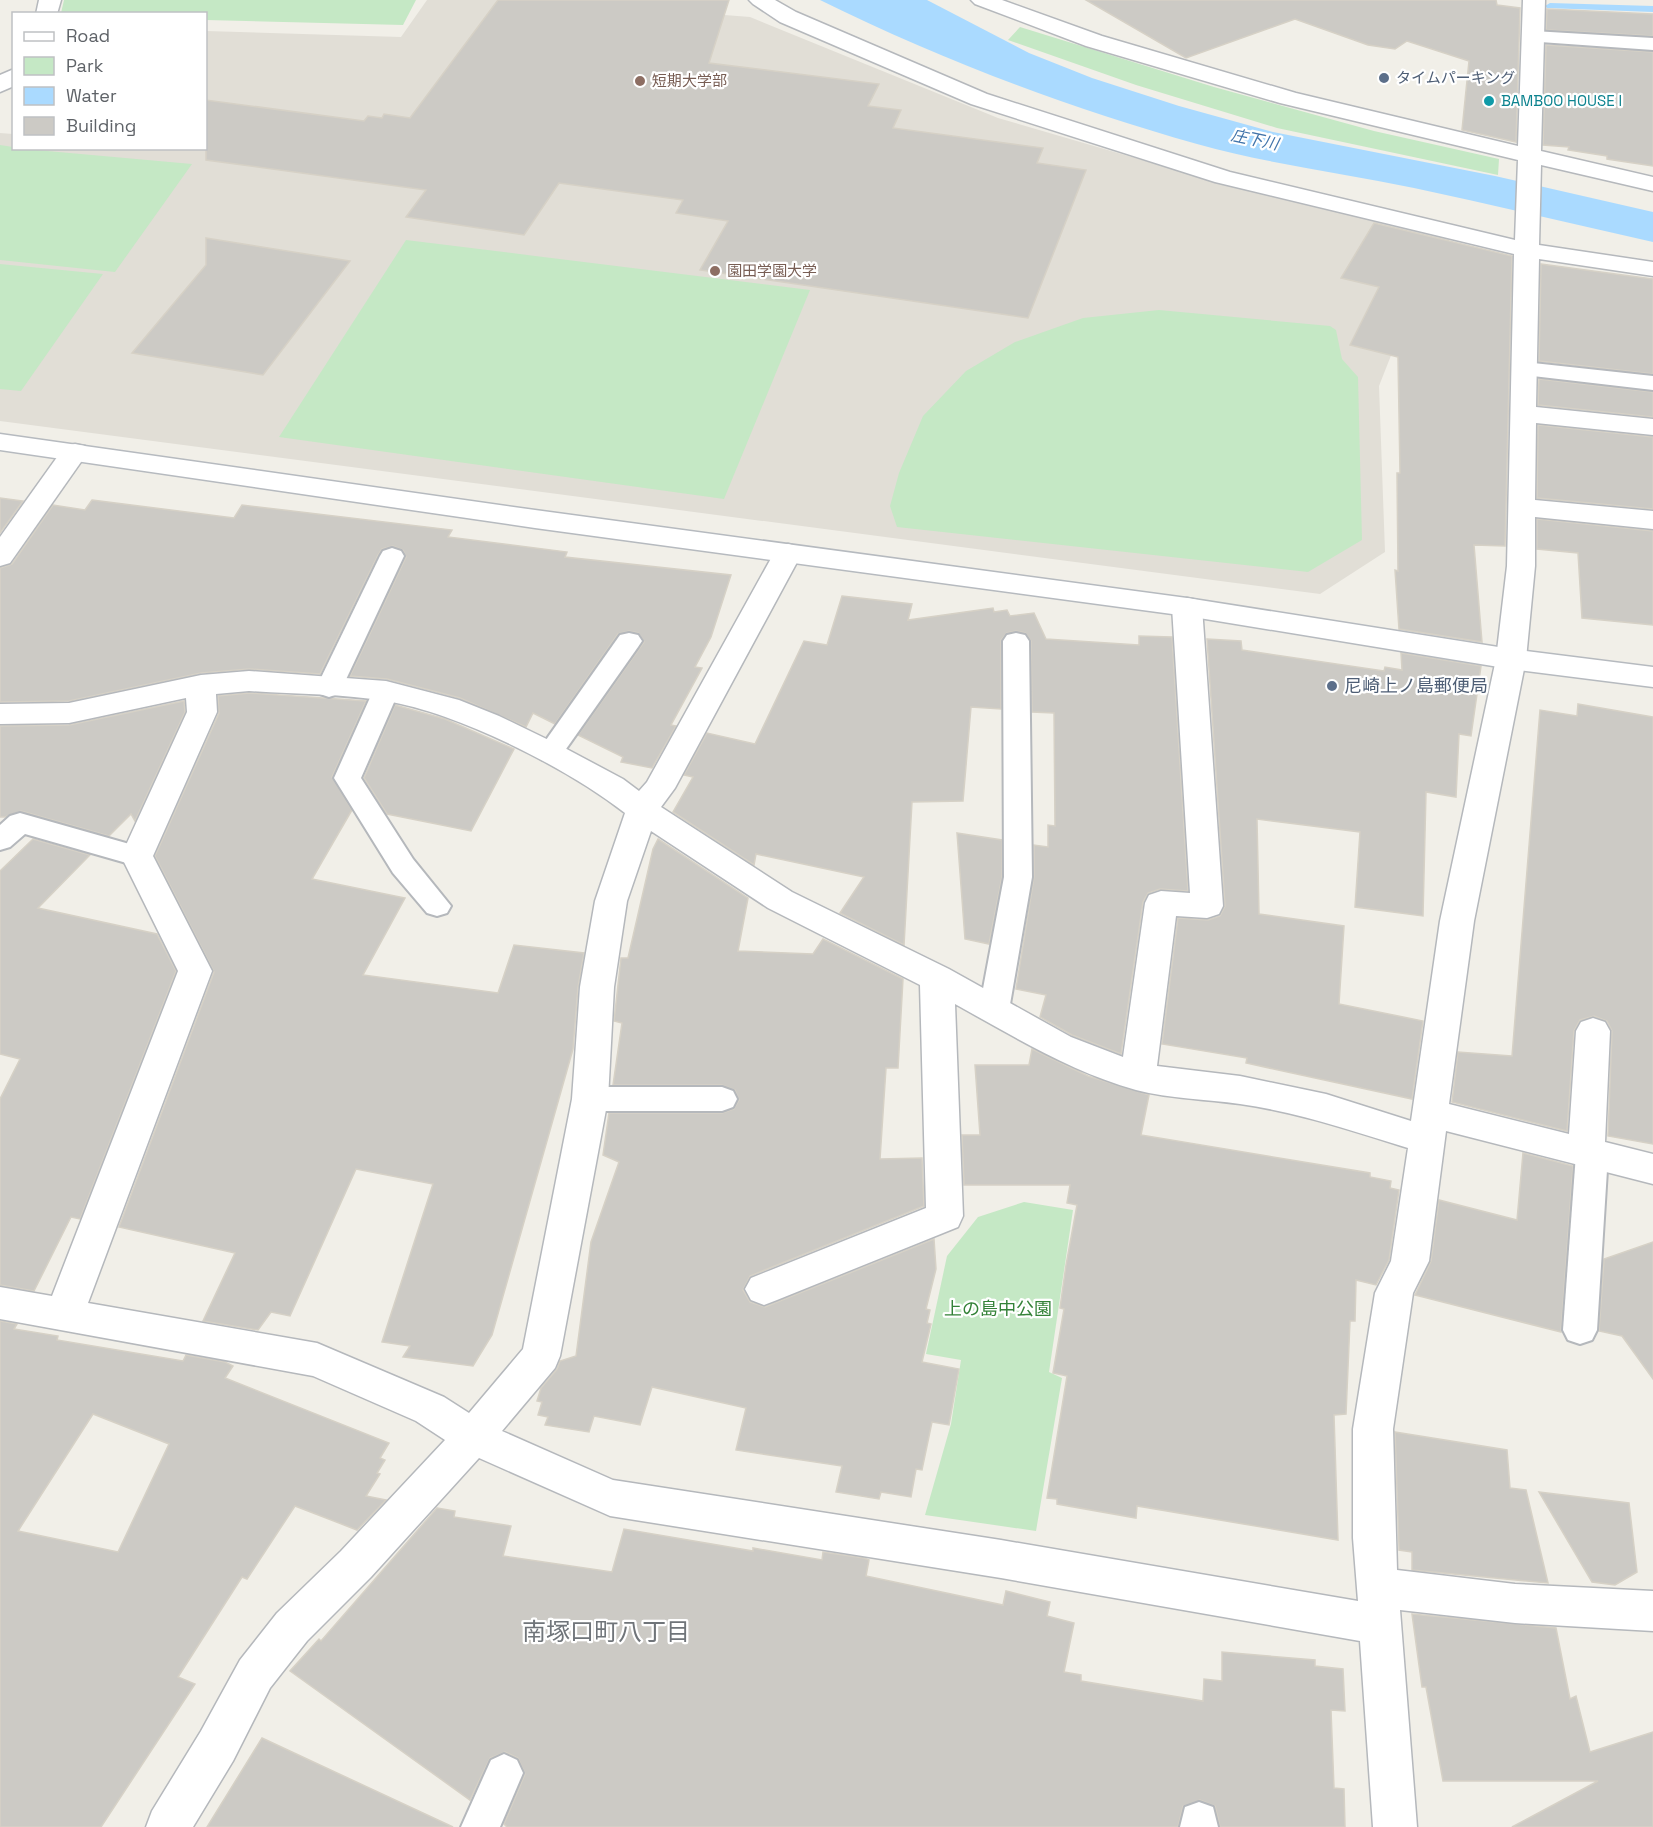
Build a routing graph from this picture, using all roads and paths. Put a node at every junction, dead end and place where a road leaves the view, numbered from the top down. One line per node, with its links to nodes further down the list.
1 (760, 0): 8 (street)
2 (982, 0): 6 (street)
3 (1533, 0): 4 (street)
4 (1533, 37): 5 (lane); 6 (street)
5 (1653, 44)
6 (1530, 161): 7 (street); 8 (street)
7 (1653, 184)
8 (1526, 244): 9 (street); 10 (street)
9 (1653, 269)
10 (1523, 369): 11 (lane); 12 (street)
11 (1653, 383)
12 (1522, 414): 13 (street); 16 (street)
13 (1653, 427)
14 (0, 442): 15 (street)
15 (75, 452): 18 (street); 20 (street)
16 (1522, 507): 17 (street); 24 (street)
17 (1653, 520)
18 (788, 553): 21 (street); 31 (street)
19 (392, 556): 27 (lane)
20 (0, 557)
21 (1187, 607): 24 (street); 38 (street)
22 (629, 640): 30 (lane)
23 (1016, 640): 36 (lane)
24 (1511, 659): 25 (street); 41 (street)
25 (1653, 677)
26 (201, 685): 27 (street); 29 (street); 33 (street)
27 (329, 688): 28 (street)
28 (386, 691): 30 (street); 34 (lane)
29 (0, 714)
30 (550, 753): 31 (street)
31 (642, 810): 35 (street); 39 (street)
32 (0, 840): 33 (lane)
33 (137, 856): 46 (street)
34 (437, 906)
35 (937, 978): 36 (street); 44 (street)
36 (994, 1010): 38 (street)
37 (1593, 1031): 42 (street)
38 (1138, 1077): 41 (street)
39 (590, 1099): 40 (lane); 48 (street)
40 (722, 1099)
41 (1428, 1126): 42 (street); 49 (street)
42 (1589, 1153): 43 (street); 47 (lane)
43 (1649, 1171)
44 (764, 1289)
45 (0, 1303): 46 (street)
46 (64, 1316): 48 (street)
47 (1580, 1330)
48 (473, 1437): 49 (street); 52 (street)
49 (1379, 1606): 50 (street); 54 (street)
50 (1653, 1611)
51 (504, 1773): 53 (lane)
52 (168, 1827)
53 (480, 1827)
54 (1395, 1827)

